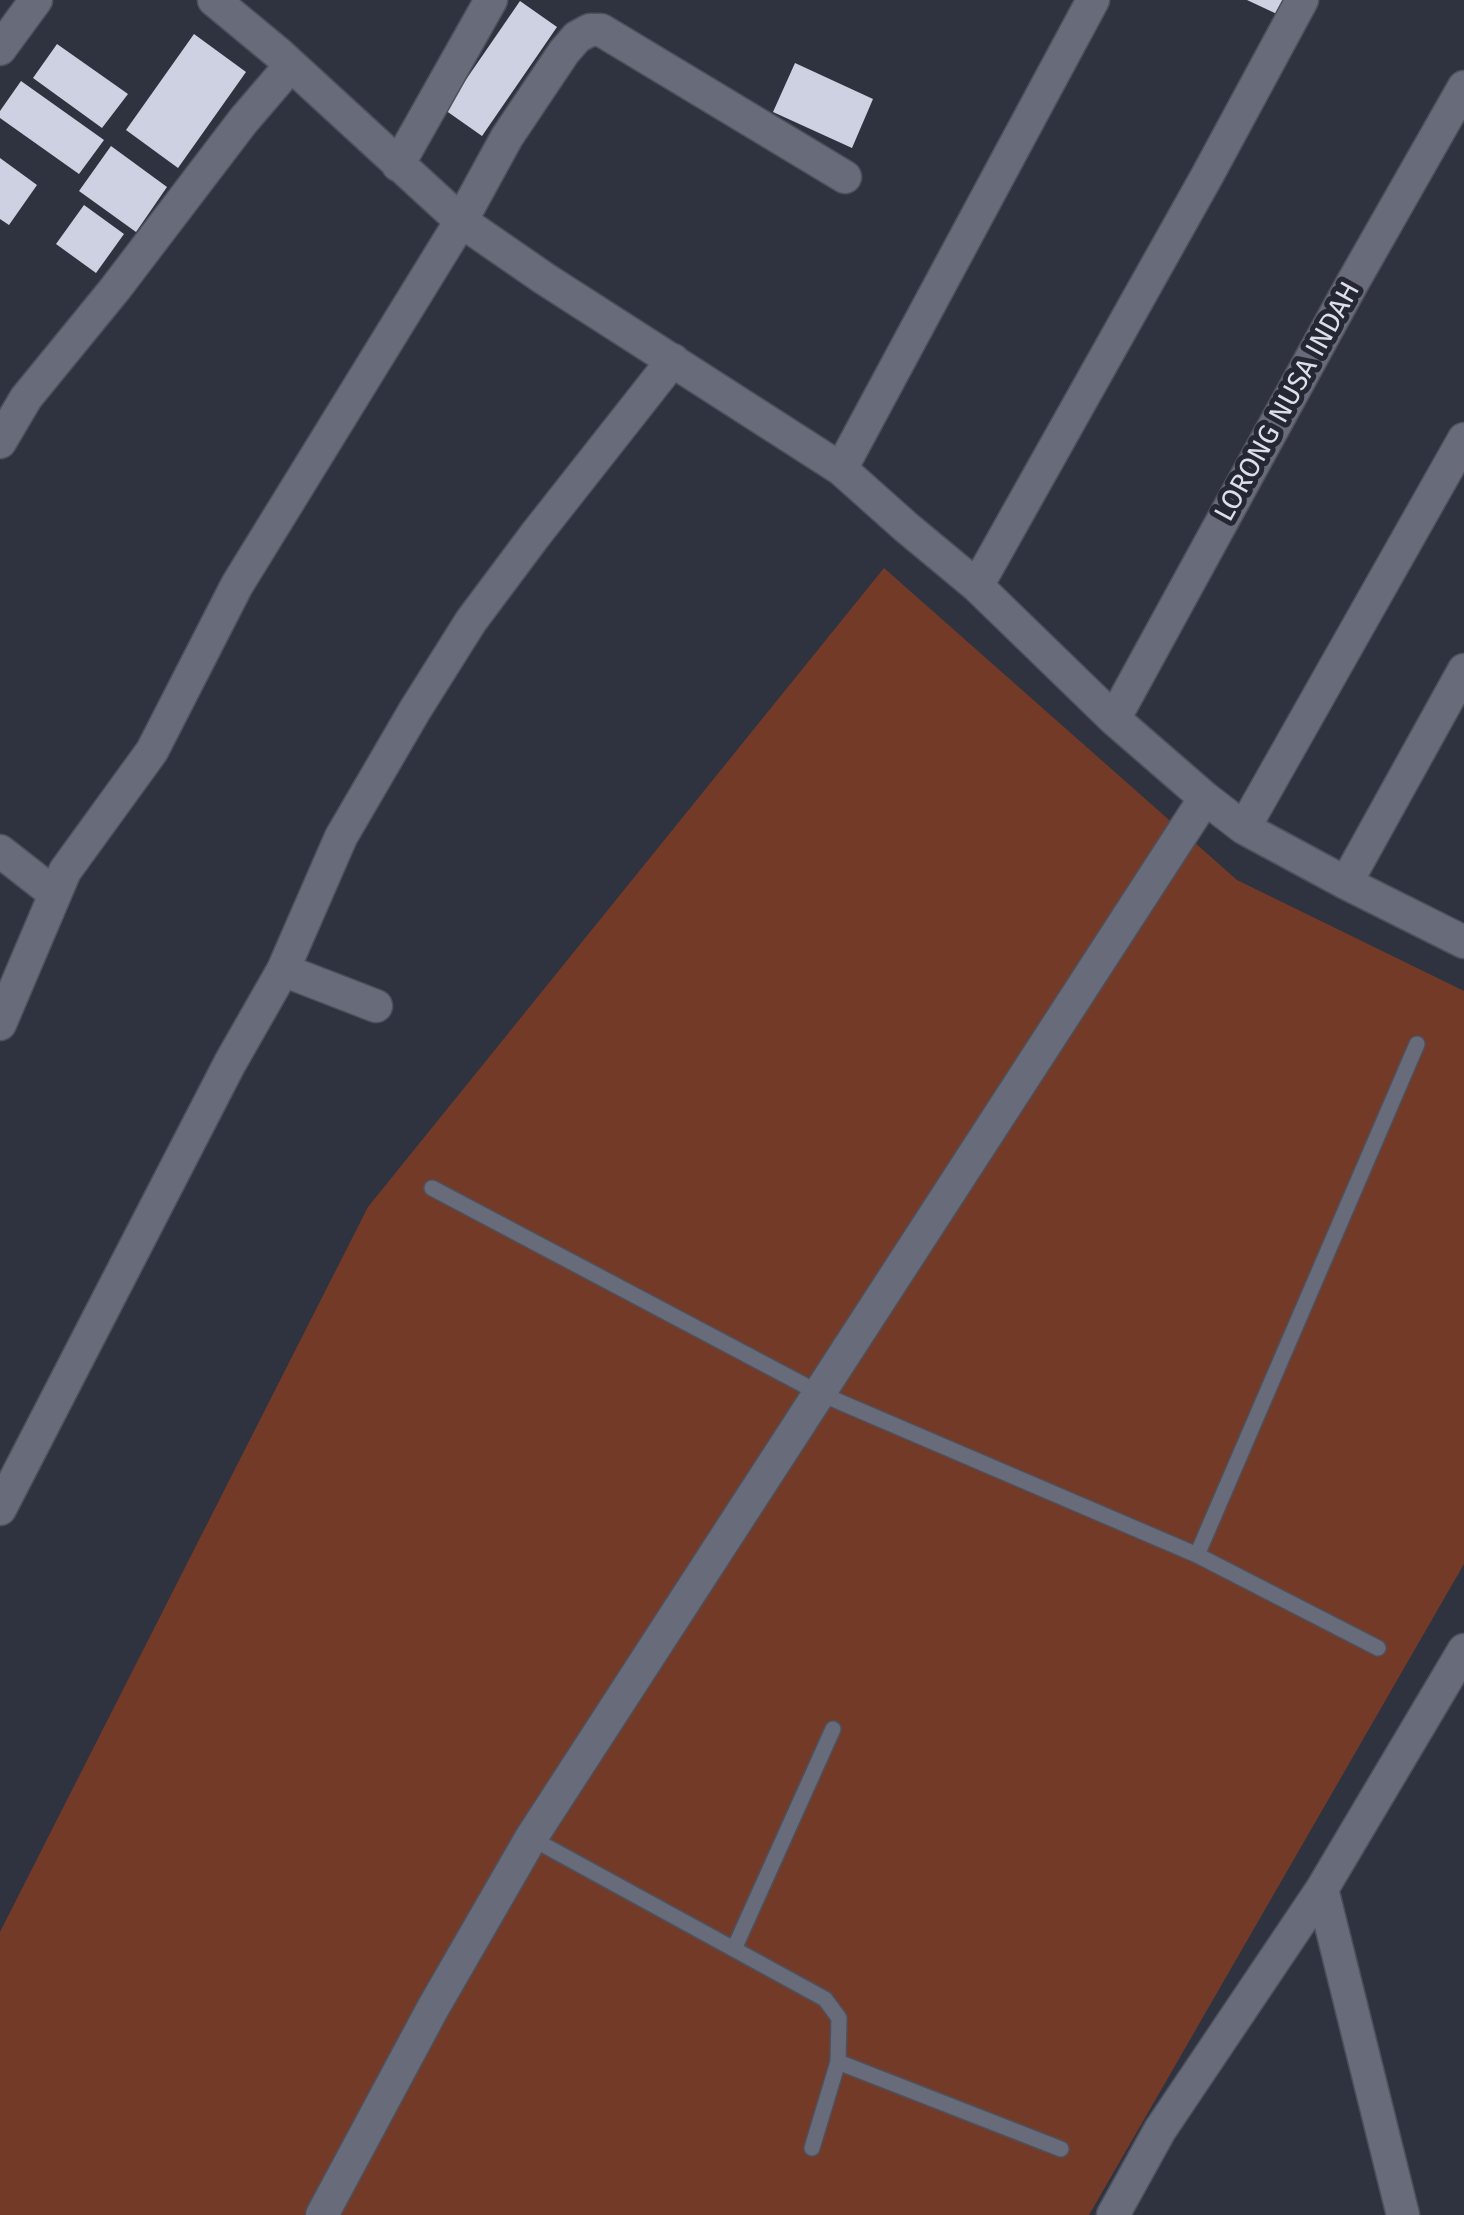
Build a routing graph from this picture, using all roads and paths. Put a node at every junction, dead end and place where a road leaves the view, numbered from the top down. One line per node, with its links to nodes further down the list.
1 (36, 0): 7 (street)
2 (214, 0): 6 (street)
3 (491, 0): 10 (street)
4 (1092, 0): 16 (street)
5 (1302, 0): 17 (street)
6 (246, 11): 8 (street)
7 (0, 49)
8 (291, 65): 10 (street); 15 (street)
9 (1464, 87): 19 (street, LORONG NUSA INDAH)
10 (398, 165): 12 (street)
11 (845, 177): 12 (street)
12 (461, 220): 13 (street); 24 (street)
13 (673, 360): 16 (street); 26 (street)
14 (1464, 440): 21 (street)
15 (0, 442)
16 (841, 468): 17 (street)
17 (977, 586): 19 (street)
18 (1464, 670): 23 (street)
19 (1114, 719): 20 (street)
20 (1204, 798): 21 (street); 31 (street)
21 (1244, 828): 23 (street)
22 (0, 850): 24 (street)
23 (1346, 883): 25 (street)
24 (56, 894): 28 (street)
25 (1464, 942)
26 (283, 970): 27 (street); 32 (street)
27 (376, 1006)
28 (0, 1024)
29 (1417, 1044): 33 (lane)
30 (432, 1188): 31 (lane)
31 (820, 1394): 33 (lane); 37 (street)
32 (0, 1508)
33 (1197, 1554): 34 (lane)
34 (1378, 1648)
35 (1464, 1650): 38 (street)
36 (833, 1729): 39 (lane)
37 (531, 1838): 39 (lane); 43 (street)
38 (1322, 1889): 44 (street); 45 (street)
39 (734, 1949): 40 (lane)
40 (838, 2062): 41 (lane); 42 (lane)
41 (812, 2148)
42 (1061, 2149)
43 (322, 2215)
44 (1114, 2215)
45 (1403, 2215)

